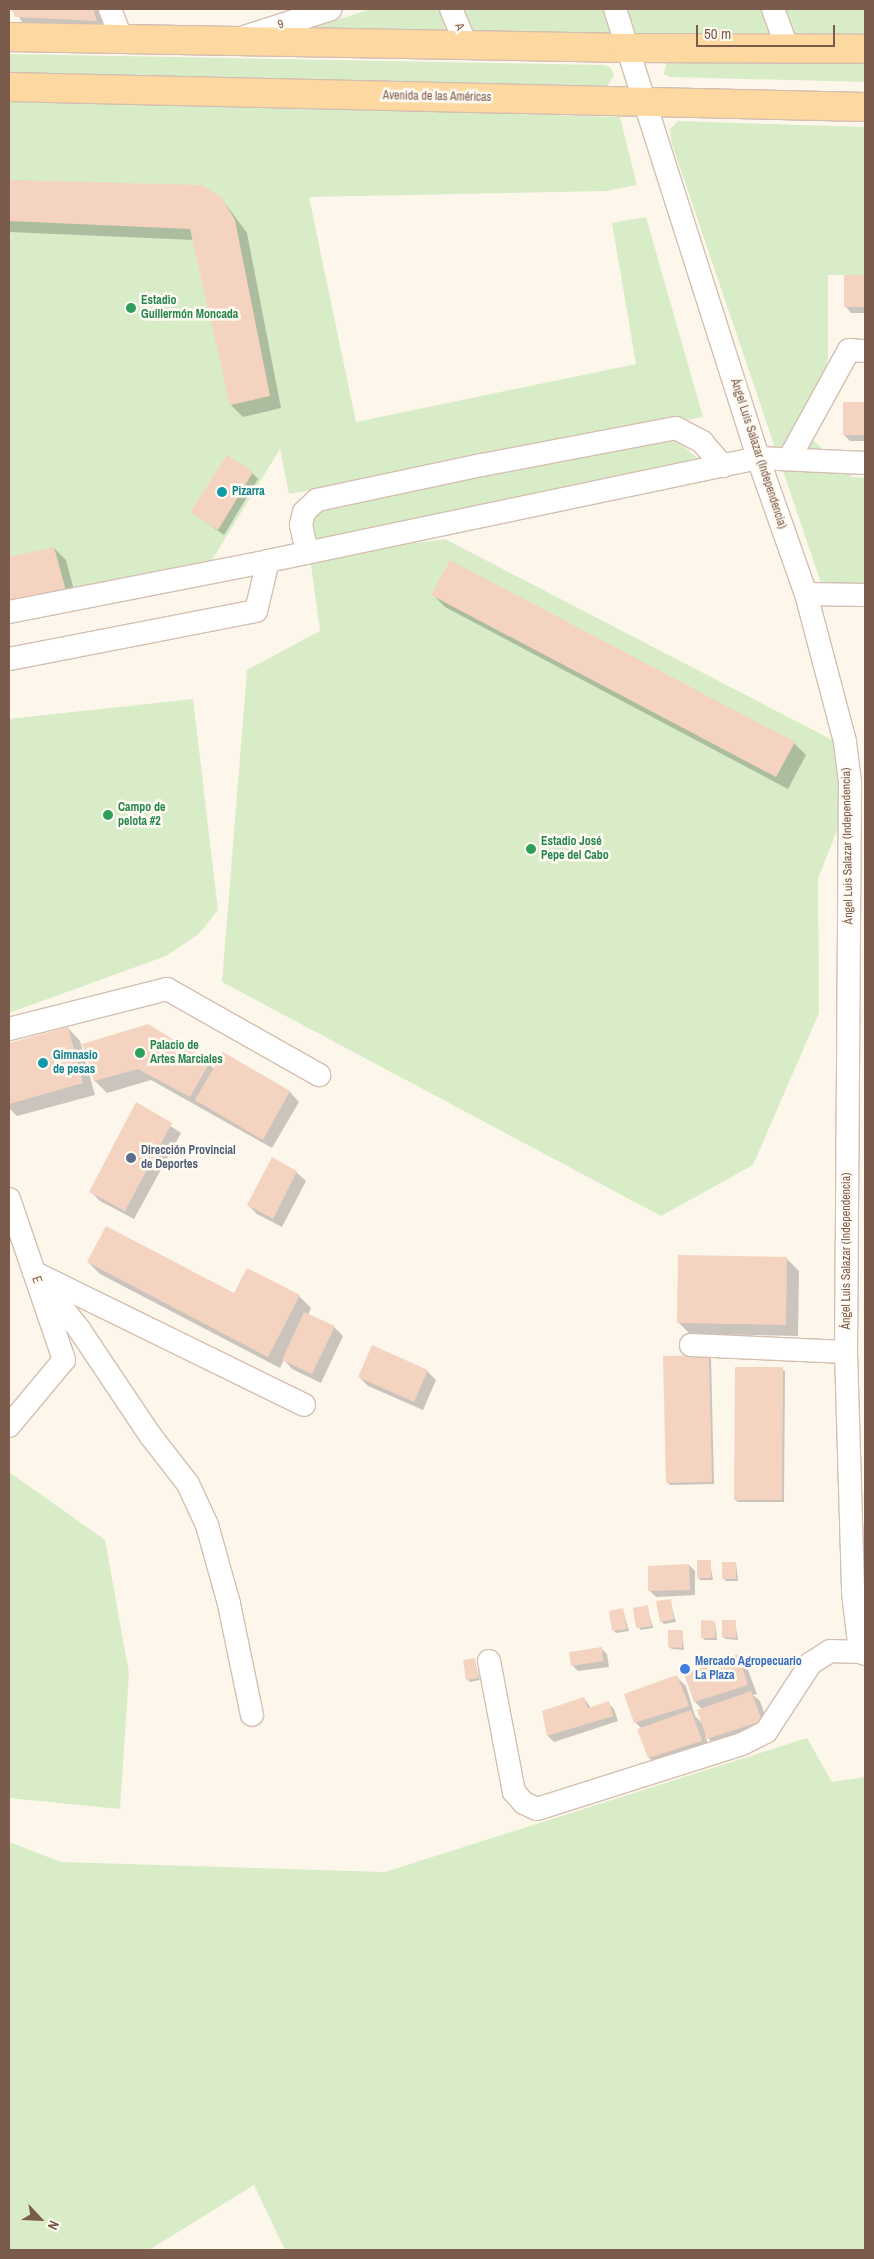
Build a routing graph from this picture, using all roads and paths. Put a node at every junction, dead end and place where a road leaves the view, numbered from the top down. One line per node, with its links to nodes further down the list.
1 (110, 9): 8 (street)
2 (331, 9): 6 (street, 9)
3 (451, 9): 9 (street, A)
4 (615, 9): 11 (street, Ángel Luis Salazar (Independencia))
5 (773, 9): 10 (street)
6 (281, 26): 8 (main road); 9 (main road)
7 (9, 37): 8 (main road)
8 (121, 38)
9 (466, 45): 11 (main road)
10 (786, 47): 11 (main road); 12 (main road)
11 (629, 48): 14 (street, Ángel Luis Salazar (Independencia))
12 (865, 49)
13 (9, 88): 14 (main road, Avenida de las Américas)
14 (646, 101): 15 (main road, Avenida de las Américas); 17 (street, Ángel Luis Salazar (Independencia))
15 (865, 106)
16 (865, 351): 18 (street)
17 (758, 458): 18 (street); 20 (street); 23 (street, Ángel Luis Salazar (Independencia))
18 (789, 460): 19 (street)
19 (865, 463)
20 (724, 466): 21 (street); 21 (street)
21 (307, 553): 22 (street)
22 (268, 561): 25 (street); 26 (street)
23 (806, 594): 24 (street); 27 (street, Ángel Luis Salazar (Independencia))
24 (865, 595)
25 (9, 612)
26 (9, 659)
27 (850, 782): 28 (street); 34 (street, Ángel Luis Salazar (Independencia))
28 (865, 840)
29 (9, 1029): 30 (street)
30 (319, 1075)
31 (9, 1199): 32 (street, E)
32 (34, 1272): 35 (street, E); 36 (street); 40 (street)
33 (691, 1345): 34 (street)
34 (846, 1352): 38 (street, Ángel Luis Salazar (Independencia))
35 (20, 1402): 37 (street)
36 (304, 1405)
37 (9, 1426)
38 (863, 1653): 39 (street)
39 (490, 1661)
40 (252, 1715)

